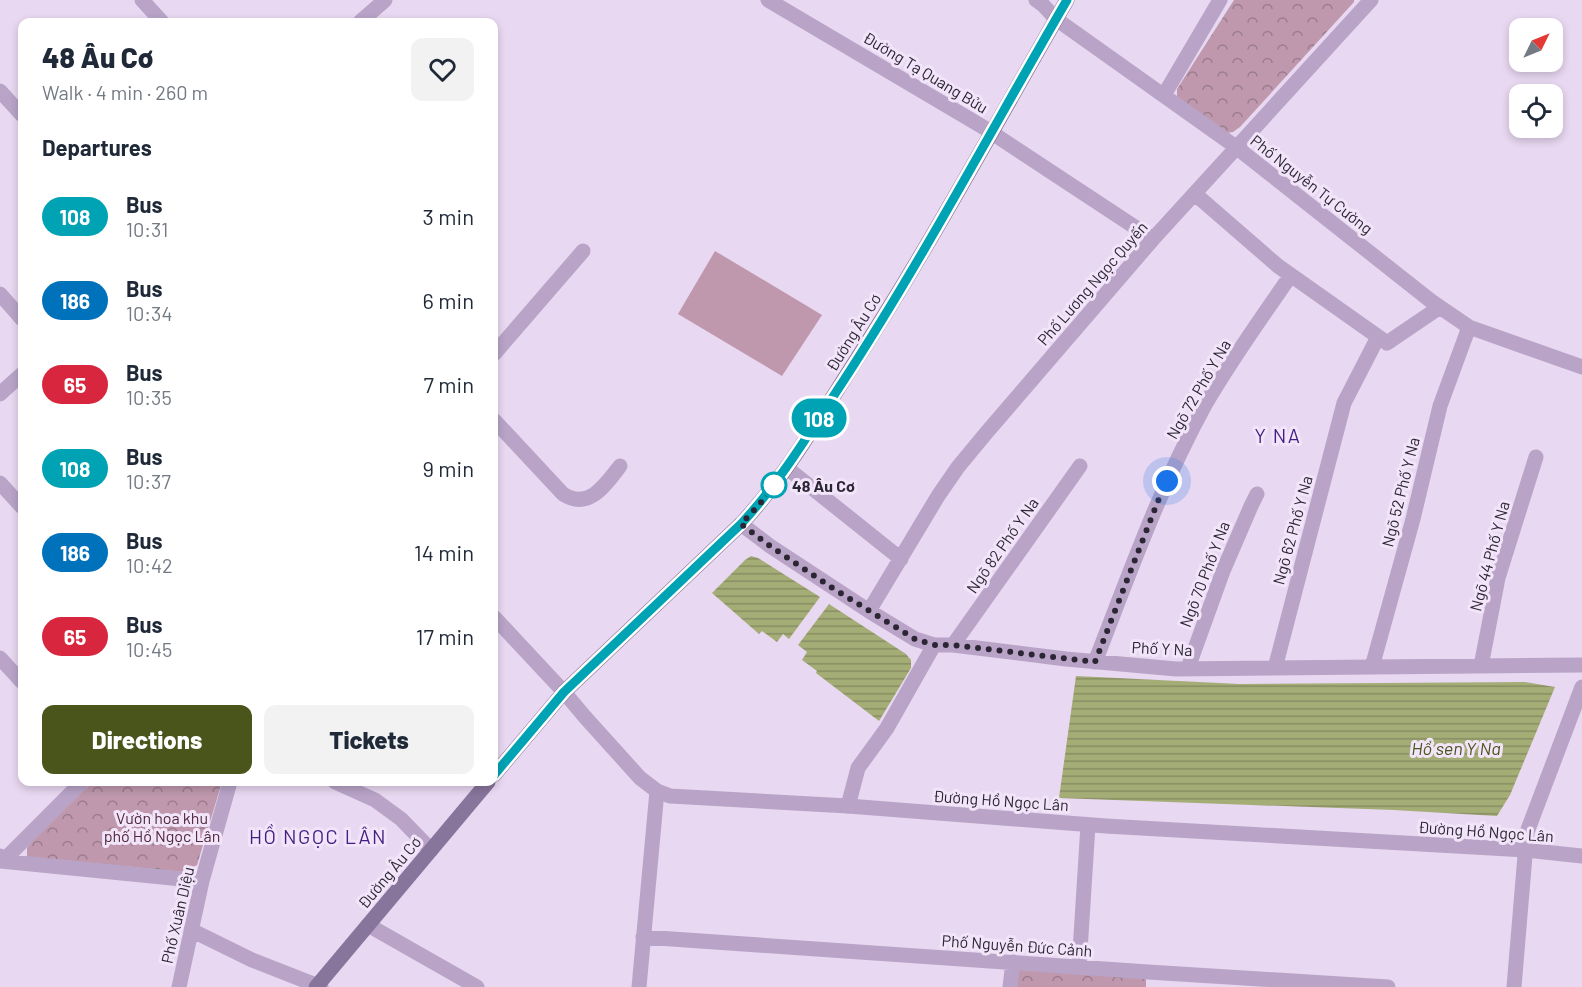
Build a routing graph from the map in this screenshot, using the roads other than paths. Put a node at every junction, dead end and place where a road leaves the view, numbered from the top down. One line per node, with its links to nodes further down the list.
1 (142, 0): 8 (street)
2 (386, 0): 9 (street)
3 (1035, 0): 10 (street, Phố Nguyễn Tự Cường)
4 (1067, 0): 10 (main road, Đường Âu Cơ)
5 (1220, 0): 12 (street)
6 (1371, 0): 15 (street, Phố Lương Ngọc Quyến)
7 (777, 2): 14 (street, Đường Tạ Quang Bửu)
8 (158, 18)
9 (365, 18)
10 (1056, 19): 12 (street, Phố Nguyễn Tự Cường); 14 (main road, Đường Âu Cơ)
11 (0, 91): 13 (street)
12 (1164, 95): 15 (street, Phố Nguyễn Tự Cường)
13 (18, 111)
14 (992, 133): 17 (street, Đường Tạ Quang Bửu); 33 (main road, Đường Âu Cơ)
15 (1236, 147): 16 (street, Phố Lương Ngọc Quyến); 21 (street, Phố Nguyễn Tự Cường)
16 (1195, 194): 17 (street, Phố Lương Ngọc Quyến); 19 (street)
17 (1153, 239): 38 (street, Phố Lương Ngọc Quyến)
18 (583, 251): 25 (street)
19 (1291, 275): 24 (street); 44 (street, Ngõ 72 Phố Y Na)
20 (0, 294): 22 (street)
21 (1440, 307): 23 (street, Phố Nguyễn Tự Cường); 24 (street)
22 (18, 314)
23 (1469, 327): 26 (street, Phố Nguyễn Tự Cường); 47 (street, Ngõ 52 Phố Y Na)
24 (1378, 337): 49 (street, Ngõ 62 Phố Y Na)
25 (498, 349)
26 (1582, 367)
27 (18, 378): 28 (street)
28 (0, 394)
29 (498, 424): 31 (street)
30 (1536, 457): 46 (street, Ngõ 44 Phố Y Na)
31 (621, 466)
32 (1080, 466): 42 (street, Ngõ 82 Phố Y Na)
33 (787, 468): 37 (main road, Đường Âu Cơ); 38 (street)
34 (0, 483): 36 (street)
35 (1257, 494): 48 (street, Ngõ 70 Phố Y Na)
36 (18, 503)
37 (741, 524): 39 (street, Phố Y Na); 52 (main road, Đường Âu Cơ)
38 (901, 559): 39 (street, Phố Lương Ngọc Quyến)
39 (869, 611): 41 (street, Phố Y Na)
40 (498, 621): 52 (street, Đường Hồ Ngọc Lân)
41 (934, 645): 42 (street, Phố Y Na); 59 (street)
42 (953, 645): 44 (street, Phố Y Na)
43 (0, 658): 50 (street)
44 (1095, 662): 48 (street, Phố Y Na)
45 (1580, 662): 46 (street, Phố Y Na)
46 (1481, 666): 47 (street, Phố Y Na)
47 (1372, 667): 49 (street, Phố Y Na)
48 (1188, 668): 49 (street, Phố Y Na)
49 (1275, 668)
50 (18, 678)
51 (1582, 687): 62 (street)
52 (564, 692): 53 (main road, Đường Âu Cơ); 58 (street, Đường Hồ Ngọc Lân)
53 (498, 770)
54 (78, 786): 64 (street)
55 (229, 786): 65 (street, Phố Xuân Diệu)
56 (344, 786): 61 (street)
57 (485, 786): 61 (main road, Đường Âu Cơ)
58 (657, 791): 59 (street, Đường Hồ Ngọc Lân); 68 (street)
59 (848, 806): 60 (street, Đường Hồ Ngọc Lân)
60 (1088, 825): 62 (street, Đường Hồ Ngọc Lân); 70 (street)
61 (430, 850): 66 (main road, Đường Âu Cơ)
62 (1526, 850): 63 (street, Đường Hồ Ngọc Lân); 78 (street)
63 (1582, 856)
64 (1, 860): 65 (street)
65 (202, 881): 67 (street, Phố Xuân Diệu)
66 (368, 925): 73 (main road, Đường Âu Cơ); 74 (street)
67 (191, 930): 72 (street, Phố Xuân Diệu); 73 (street)
68 (643, 937): 69 (street, Phố Nguyễn Đức Cảnh); 75 (street)
69 (1013, 962): 70 (street, Phố Nguyễn Đức Cảnh); 76 (street)
70 (1079, 967): 71 (street, Phố Nguyễn Đức Cảnh)
71 (1148, 980): 77 (street, Phố Nguyễn Đức Cảnh)
72 (179, 987)
73 (317, 987)
74 (477, 987)
75 (639, 987)
76 (1010, 987)
77 (1388, 987)
78 (1514, 987)

